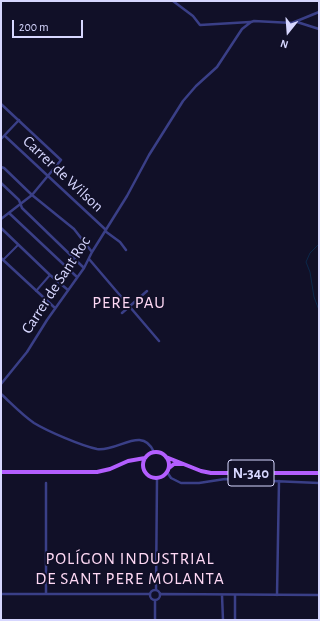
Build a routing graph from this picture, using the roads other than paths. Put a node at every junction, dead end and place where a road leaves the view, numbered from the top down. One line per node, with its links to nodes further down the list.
1 (174, 1): 3 (street)
2 (319, 12): 4 (street)
3 (251, 22): 4 (street); 18 (street, Carrer de Sant Roc)
4 (296, 22): 5 (street)
5 (319, 29)
6 (1, 104): 7 (street)
7 (18, 120): 8 (street); 11 (street)
8 (5, 136): 9 (street); 11 (street, Carrer de Wilson)
9 (1, 140)
10 (3, 168): 13 (street)
11 (48, 177): 13 (street); 18 (street, Carrer de Wilson)
12 (1, 183): 14 (street)
13 (32, 195): 14 (street); 21 (street)
14 (20, 204): 15 (street); 24 (street)
15 (9, 213): 16 (street); 26 (street)
16 (1, 219)
17 (1, 228): 19 (street)
18 (105, 231): 20 (street, Carrer de Wilson); 21 (street, Carrer de Sant Roc)
19 (18, 245): 22 (street); 25 (street)
20 (126, 250)
21 (92, 252): 23 (street, Carrer de Sant Roc)
22 (2, 259): 28 (street)
23 (89, 259): 24 (street, Carrer de Sant Roc); 30 (street)
24 (84, 268): 26 (street, Carrer de Sant Roc)
25 (50, 275): 27 (street); 28 (street)
26 (77, 277): 27 (street, Carrer de Sant Roc)
27 (68, 290): 31 (street, Carrer de Sant Roc)
28 (36, 291): 31 (street)
29 (147, 291): 30 (street)
30 (129, 306): 32 (street); 33 (street)
31 (55, 308): 34 (street, Carrer de Sant Roc)
32 (122, 312)
33 (159, 341)
34 (1, 384)
35 (1, 394): 36 (street)
36 (154, 452): 37 (main road, N-340); 38 (main road)
37 (166, 457): 39 (main road, N-340); 42 (main road)
38 (145, 458): 40 (main road); 41 (main road)
39 (185, 464): 42 (main road); 44 (main road, N-340)
40 (121, 465): 41 (main road); 43 (main road)
41 (143, 468): 45 (main road)
42 (168, 470): 45 (main road); 46 (street)
43 (1, 472)
44 (319, 473)
45 (157, 478): 49 (street)
46 (278, 481): 48 (street); 56 (street)
47 (46, 483): 51 (street)
48 (319, 483)
49 (156, 590): 52 (street); 53 (street)
50 (1, 594): 51 (street)
51 (46, 594): 52 (street)
52 (150, 594): 58 (street)
53 (161, 594): 54 (street); 58 (street)
54 (222, 595): 55 (street); 60 (street)
55 (235, 595): 56 (street); 61 (street)
56 (277, 595): 57 (street)
57 (319, 595)
58 (155, 600): 59 (street)
59 (155, 620)
60 (223, 620)
61 (235, 620)

